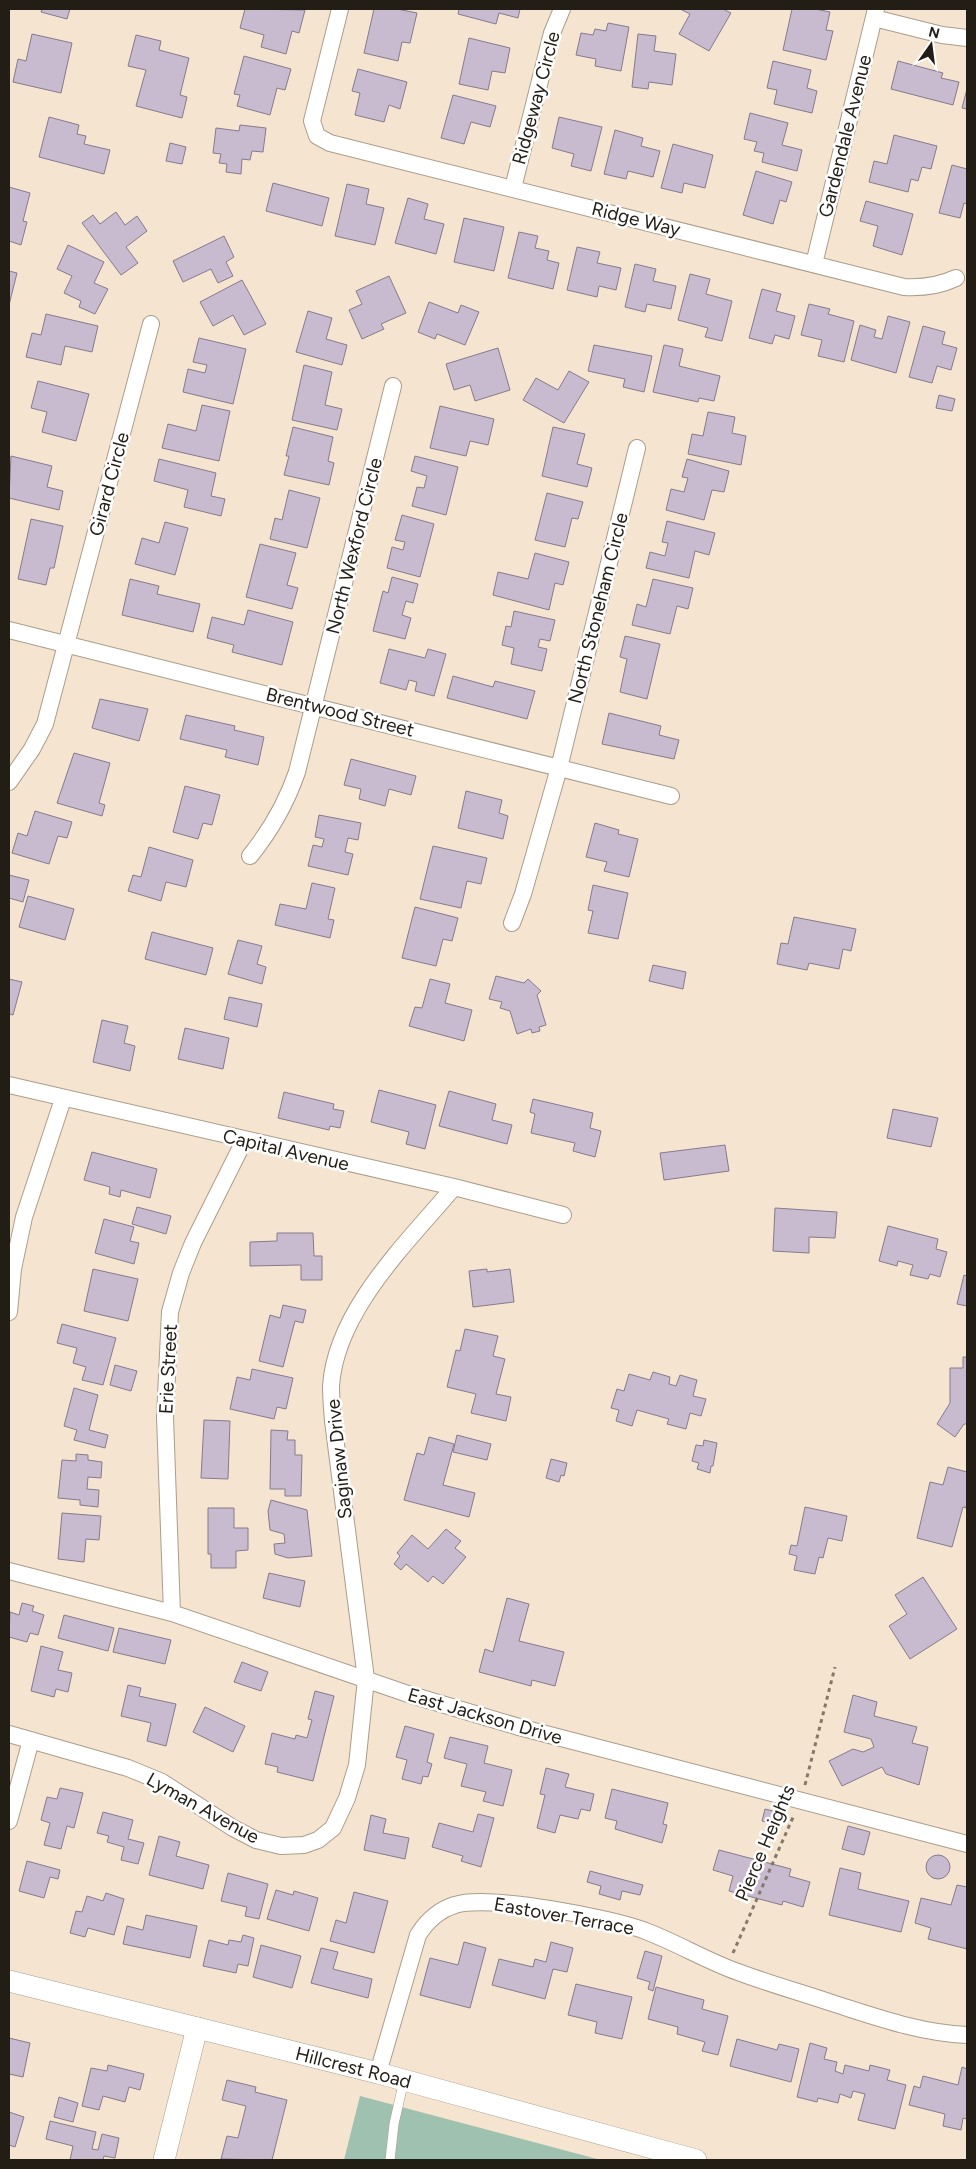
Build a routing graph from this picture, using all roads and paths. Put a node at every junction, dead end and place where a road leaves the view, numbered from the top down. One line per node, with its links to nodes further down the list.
1 (340, 9): 5 (street, Ridge Way)
2 (562, 9): 5 (street, Ridgeway Circle)
3 (875, 13): 4 (street); 6 (street, Gardendale Avenue)
4 (967, 38)
5 (513, 188): 6 (street, Ridge Way)
6 (814, 264): 7 (street, Ridge Way)
7 (956, 278)
8 (151, 324): 12 (street, Girard Circle)
9 (393, 386): 13 (street, North Wexford Circle)
10 (637, 448): 14 (street, North Stoneham Circle)
11 (9, 630): 12 (street, Brentwood Street)
12 (66, 644): 13 (street, Brentwood Street); 15 (street, Girard Circle)
13 (314, 706): 14 (street, Brentwood Street); 17 (street, North Wexford Circle)
14 (559, 768): 16 (street, Brentwood Street); 18 (street, North Stoneham Circle)
15 (9, 782)
16 (671, 796)
17 (250, 856)
18 (512, 923)
19 (9, 1085): 20 (street, Capital Avenue)
20 (64, 1099): 21 (street, Capital Avenue); 24 (street)
21 (244, 1140): 22 (street, Capital Avenue); 26 (street, Erie Street)
22 (454, 1187): 23 (street, Capital Avenue); 28 (street, Saginaw Drive)
23 (563, 1215)
24 (9, 1312)
25 (9, 1571): 26 (street, East Jackson Drive)
26 (172, 1613): 28 (street, East Jackson Drive)
27 (835, 1667): 31 (path, Pierce Heights)
28 (366, 1679): 30 (street, Lyman Avenue); 31 (street, East Jackson Drive)
29 (9, 1734): 30 (street, Lyman Avenue)
30 (31, 1740): 32 (street)
31 (801, 1801): 33 (street, East Jackson Drive); 34 (path, Pierce Heights)
32 (9, 1821)
33 (967, 1844)
34 (726, 1967): 37 (street, Eastover Terrace); 38 (street, Eastover Terrace)
35 (9, 1981): 36 (street, Hillcrest Road)
36 (197, 2028): 38 (street, Hillcrest Road); 40 (street)
37 (967, 2036)
38 (378, 2073): 39 (street, Hillcrest Road)
39 (404, 2080): 41 (lane); 42 (street, Hillcrest Road)
40 (164, 2160)
41 (390, 2160)
42 (696, 2160)

